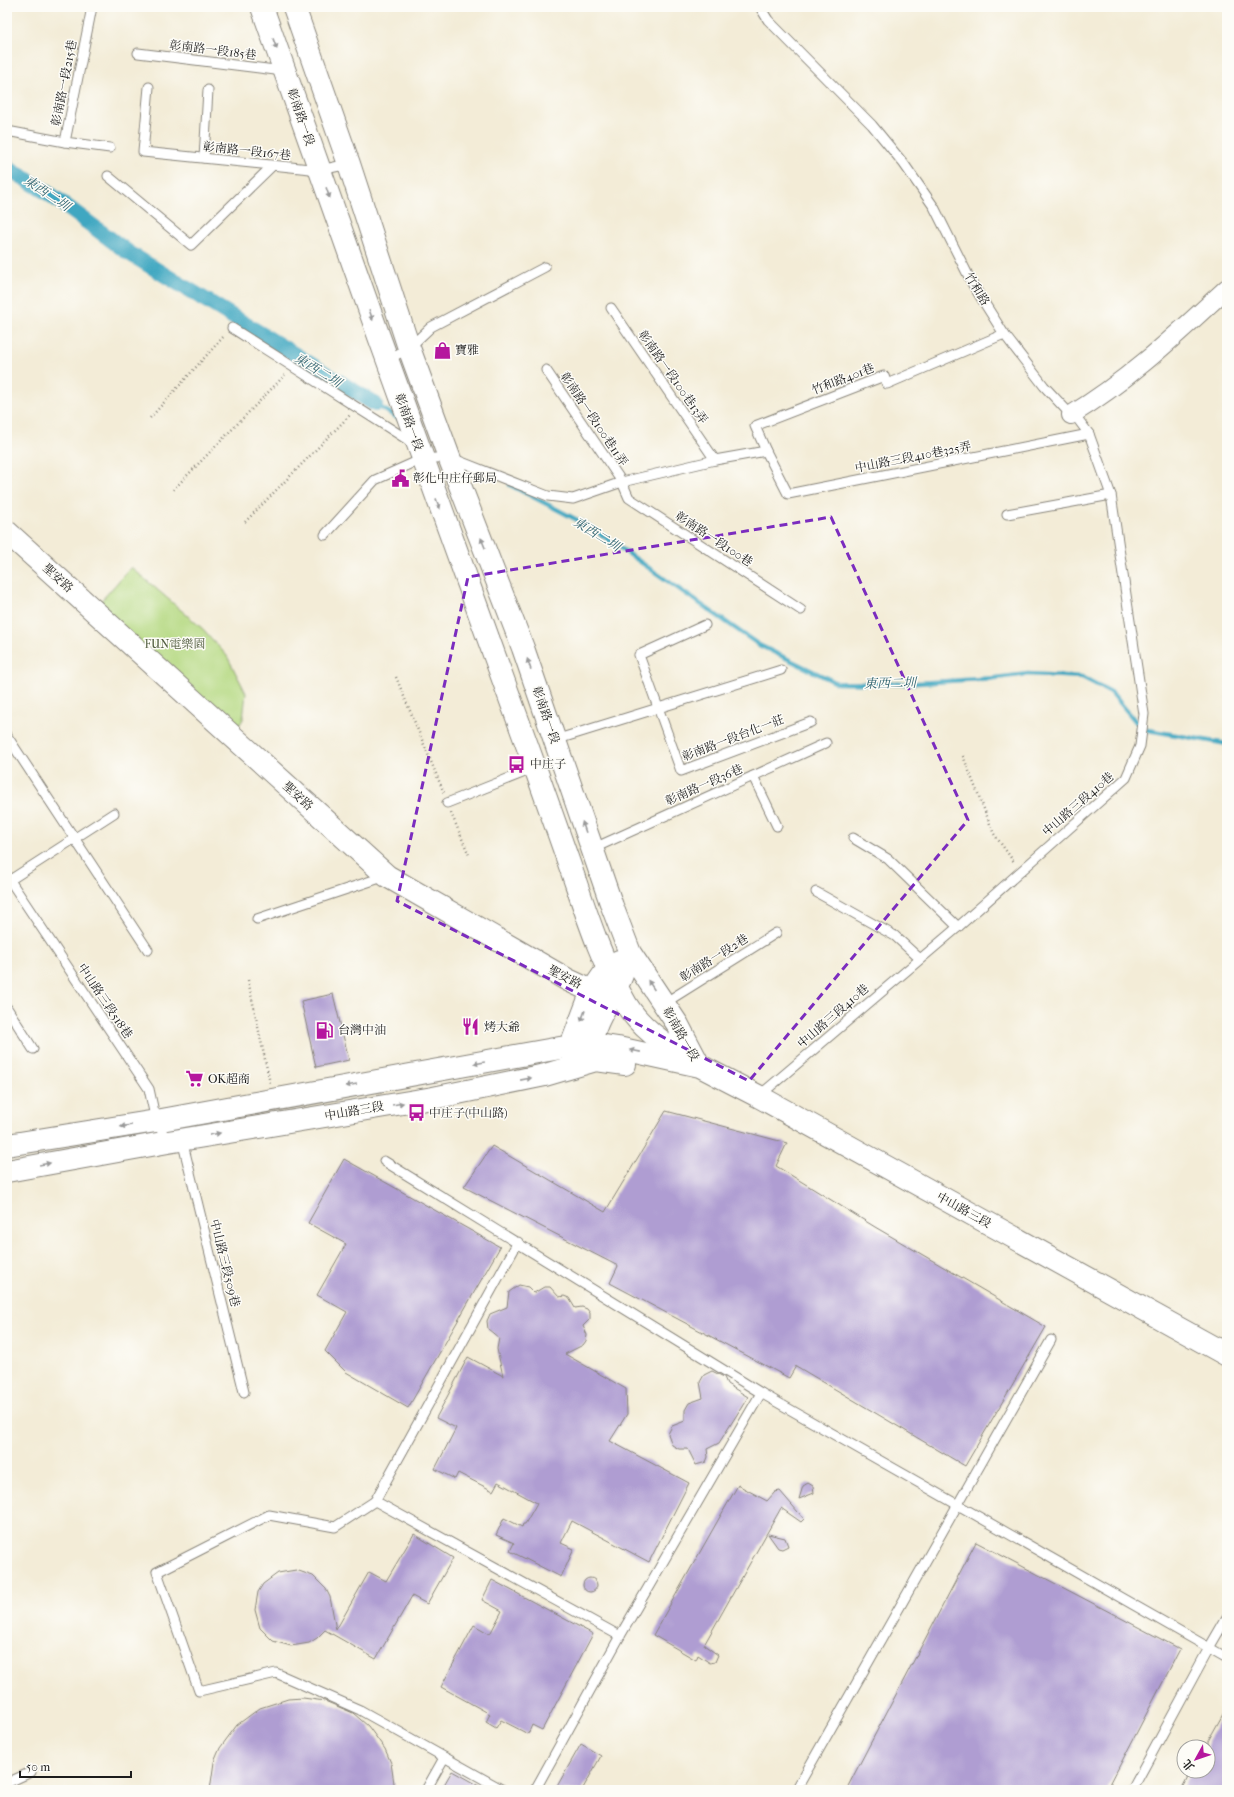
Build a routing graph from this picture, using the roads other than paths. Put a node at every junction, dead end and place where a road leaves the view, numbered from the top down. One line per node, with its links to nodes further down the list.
1 (92, 7): 10 (lane, 彰南路一段215巷)
2 (262, 7): 6 (main road, 彰南路一段, one-way to 6)
3 (294, 7): 13 (main road, 彰南路一段)
4 (760, 7): 21 (lane, 竹和路)
5 (138, 53): 6 (lane, 彰南路一段185巷)
6 (285, 71): 15 (main road, 彰南路一段)
7 (149, 87): 12 (lane, 彰南路一段167巷)
8 (208, 90): 12 (lane)
9 (7, 131): 10 (lane)
10 (65, 142): 11 (lane, 彰南路一段215巷)
11 (110, 148)
12 (204, 158): 14 (lane, 彰南路一段167巷)
13 (349, 164): 15 (lane, 彰南路一段167巷); 22 (main road, 彰南路一段)
14 (272, 166): 15 (lane, 彰南路一段167巷); 16 (lane)
15 (320, 170): 23 (main road, 彰南路一段, one-way to 23)
16 (108, 176)
17 (545, 266): 22 (lane)
18 (1227, 288): 25 (street)
19 (611, 308): 30 (lane, 彰南路一段100巷13弄)
20 (232, 328): 29 (lane)
21 (1004, 334): 25 (lane, 竹和路); 27 (lane, 竹和路401巷)
22 (409, 348): 23 (lane); 28 (main road, 彰南路一段)
23 (387, 360): 29 (main road, 彰南路一段)
24 (546, 370): 31 (lane, 彰南路一段100巷11弄)
25 (1071, 415): 26 (lane, 中山路三段410巷)
26 (1089, 434): 27 (lane, 中山路三段410巷325弄); 32 (lane, 中山路三段410巷)
27 (766, 451): 30 (lane)
28 (449, 457): 29 (lane); 31 (lane); 42 (main road, 彰南路一段, one-way to 28)
29 (422, 459): 35 (lane); 44 (main road, 彰南路一段, one-way to 44)
30 (715, 460): 31 (lane)
31 (622, 482): 36 (lane, 彰南路一段100巷)
32 (1111, 495): 33 (lane); 56 (lane, 中山路三段410巷)
33 (1007, 514)
34 (7, 532): 52 (main road, 聖安路)
35 (326, 535)
36 (801, 610)
37 (705, 625): 39 (lane, 彰南路一段台化一莊)
38 (781, 670): 39 (lane)
39 (659, 708): 40 (lane, 彰南路一段台化一莊); 42 (lane)
40 (811, 722)
41 (7, 736): 49 (lane)
42 (554, 740): 51 (main road, 彰南路一段, one-way to 42)
43 (826, 743): 45 (lane, 彰南路一段36巷)
44 (536, 768): 46 (lane); 61 (main road, 彰南路一段)
45 (753, 776): 48 (lane); 51 (lane, 彰南路一段36巷)
46 (447, 803)
47 (114, 813): 49 (lane, 中山路三段518巷)
48 (778, 826)
49 (74, 837): 53 (lane, 中山路三段518巷); 58 (lane)
50 (853, 838): 56 (lane)
51 (592, 849): 59 (main road, 彰南路一段)
52 (387, 876): 55 (lane); 61 (main road, 聖安路)
53 (8, 879): 68 (lane, 中山路三段518巷)
54 (816, 892): 60 (lane)
55 (257, 919)
56 (958, 927): 60 (lane, 中山路三段410巷)
57 (776, 933): 62 (lane, 彰南路一段2巷)
58 (148, 950)
59 (630, 953): 61 (main road); 62 (main road, 彰南路一段, one-way to 59)
60 (919, 958): 67 (lane, 中山路三段410巷)
61 (611, 990): 65 (main road); 66 (main road, 彰南路一段)
62 (663, 1004): 66 (main road, 彰南路一段)
63 (7, 1008): 64 (lane)
64 (34, 1049)
65 (584, 1054): 66 (main road, 中山路三段); 68 (main road, 中山路三段, one-way to 68); 69 (main road, 中山路三段, one-way to 65)
66 (700, 1066): 67 (main road, 中山路三段)
67 (758, 1096): 75 (main road, 中山路三段)
68 (156, 1121): 69 (lane, 中山路三段518巷); 70 (main road, 中山路三段, one-way to 70)
69 (175, 1141): 72 (main road, 中山路三段, one-way to 69); 76 (lane, 中山路三段509巷)
70 (7, 1145)
71 (384, 1161): 73 (lane)
72 (7, 1171)
73 (518, 1242): 77 (lane); 78 (lane)
74 (1051, 1340): 79 (lane)
75 (1227, 1355)
76 (244, 1392)
77 (761, 1393): 79 (lane); 81 (lane)
78 (375, 1500): 81 (lane); 84 (lane)
79 (957, 1506): 82 (lane); 90 (lane)
80 (1227, 1617): 82 (lane)
81 (620, 1636): 89 (lane)
82 (1209, 1648): 83 (lane); 91 (lane)
83 (1227, 1658)
84 (444, 1758): 87 (lane); 88 (lane)
85 (31, 1772): 86 (lane)
86 (7, 1783)
87 (426, 1790)
88 (503, 1790)
89 (535, 1790)
90 (796, 1790)
91 (1132, 1790)

